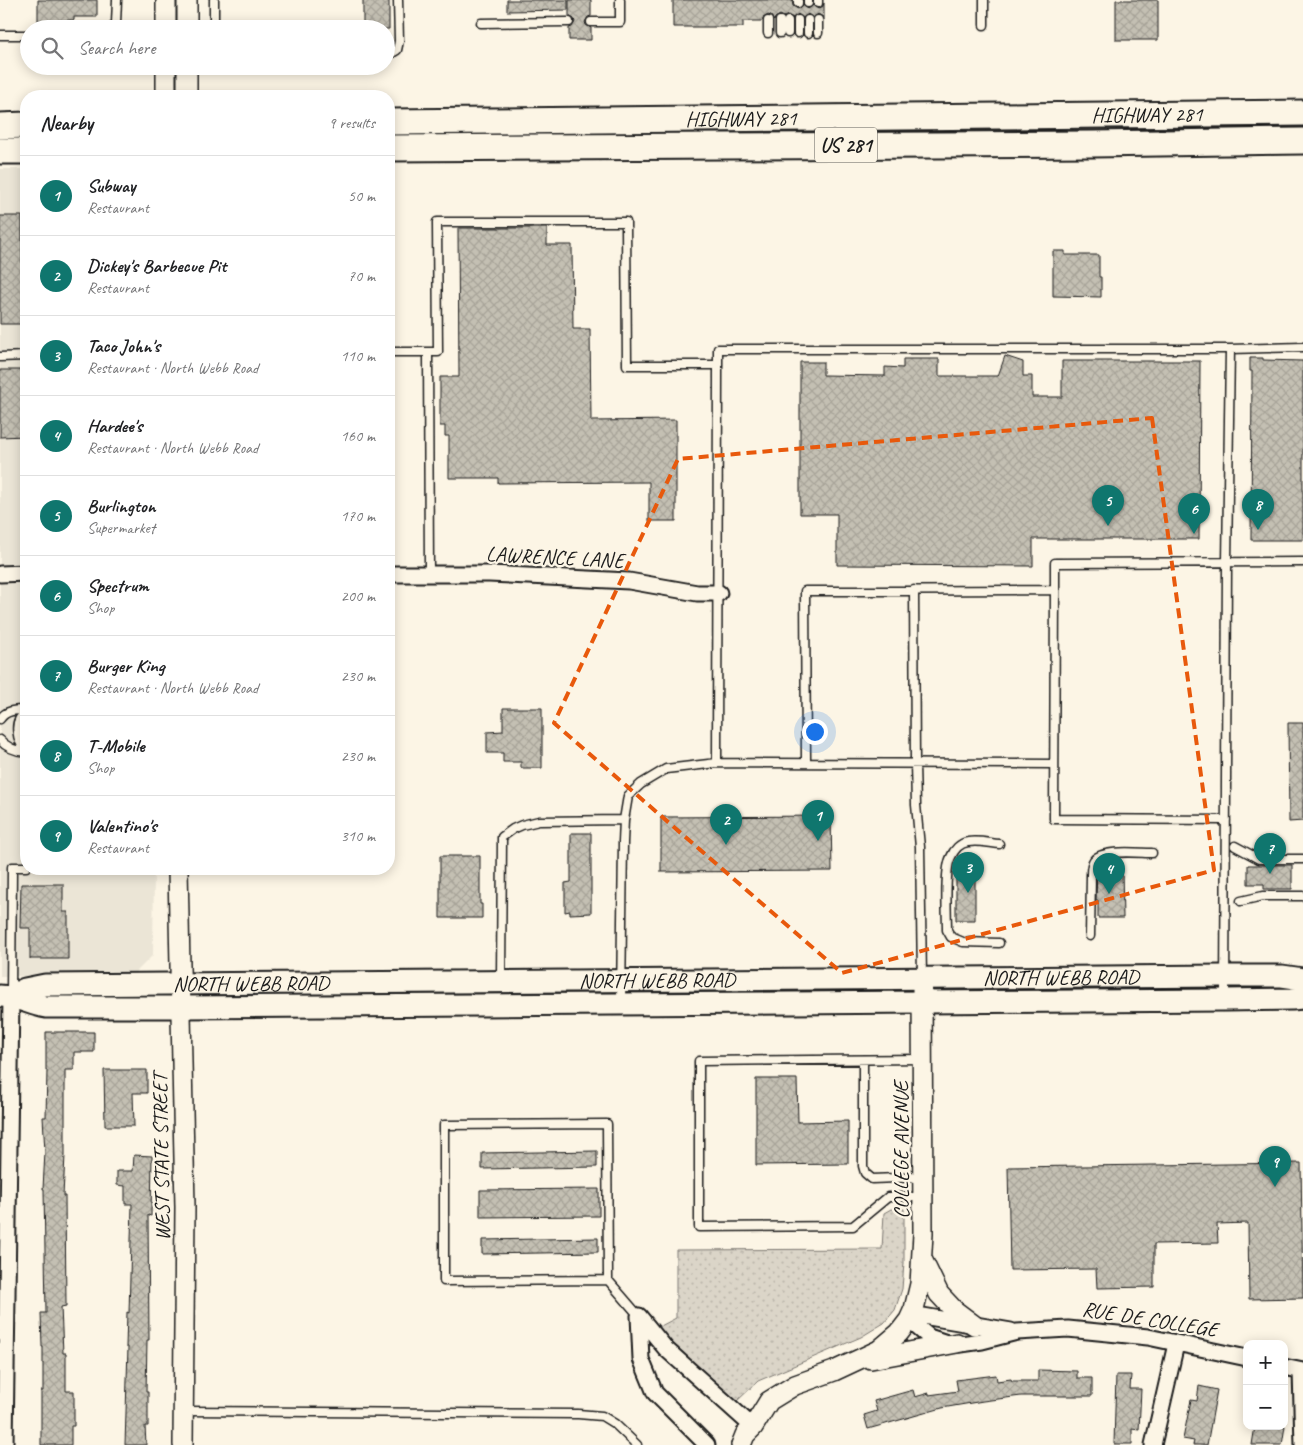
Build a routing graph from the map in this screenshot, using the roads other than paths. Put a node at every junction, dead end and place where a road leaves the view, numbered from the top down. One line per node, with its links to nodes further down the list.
1 (117, 0): 8 (lane)
2 (166, 0): 9 (street)
3 (187, 0): 10 (street)
4 (214, 0): 11 (lane)
5 (398, 0): 28 (lane)
6 (620, 0): 18 (lane)
7 (984, 0): 20 (lane)
8 (116, 20)
9 (166, 20)
10 (187, 20)
11 (214, 20)
12 (768, 20): 21 (lane)
13 (784, 20): 22 (lane)
14 (798, 20): 23 (lane)
15 (808, 20): 24 (lane)
16 (818, 20): 25 (lane)
17 (569, 22): 19 (lane)
18 (591, 22)
19 (481, 23)
20 (984, 25)
21 (768, 33)
22 (784, 33)
23 (798, 33)
24 (808, 33)
25 (818, 33)
26 (20, 34): 27 (lane)
27 (0, 35)
28 (395, 51)
29 (166, 75): 31 (street)
30 (187, 75): 32 (street)
31 (166, 90)
32 (187, 90)
33 (1303, 114): 34 (highway, HIGHWAY 281 / US 281)
34 (395, 122)
35 (20, 125): 36 (highway)
36 (0, 126)
37 (1303, 141): 38 (highway, HIGHWAY 281 / US 281)
38 (395, 148)
39 (0, 151): 40 (highway)
40 (20, 151)
41 (1303, 347): 42 (lane)
42 (1230, 349): 47 (lane); 48 (lane)
43 (395, 352): 44 (lane)
44 (428, 352): 47 (lane); 53 (lane)
45 (20, 356): 46 (lane)
46 (0, 357)
47 (718, 365): 56 (lane)
48 (1227, 562): 49 (lane); 55 (lane); 68 (lane)
49 (1303, 562)
50 (20, 573): 51 (street)
51 (0, 574)
52 (395, 574): 53 (street, LAWRENCE LANE)
53 (429, 574): 56 (street, LAWRENCE LANE)
54 (914, 590): 55 (lane); 63 (lane); 65 (lane)
55 (1055, 590): 66 (lane)
56 (718, 593): 64 (lane)
57 (20, 710): 59 (lane)
58 (20, 718): 61 (lane)
59 (0, 719)
60 (0, 740): 62 (lane)
61 (20, 742)
62 (20, 751)
63 (806, 762): 64 (lane); 65 (lane)
64 (717, 763): 67 (lane)
65 (915, 763): 66 (lane); 80 (lane)
66 (1054, 764): 68 (lane)
67 (624, 820): 82 (lane); 83 (lane)
68 (1226, 820): 79 (lane)
69 (999, 844): 78 (lane)
70 (1235, 846): 72 (lane)
71 (1152, 853): 77 (lane)
72 (1303, 859)
73 (20, 867): 85 (lane)
74 (178, 875): 84 (street, WEST STATE STREET)
75 (1303, 896): 76 (lane)
76 (1241, 901)
77 (1090, 936)
78 (999, 943)
79 (1225, 976): 80 (main road, NORTH WEBB ROAD); 81 (main road, NORTH WEBB ROAD); 87 (lane)
80 (922, 979): 82 (main road, NORTH WEBB ROAD); 88 (street, COLLEGE AVENUE)
81 (1303, 979)
82 (622, 981): 83 (main road, NORTH WEBB ROAD); 89 (lane)
83 (501, 982): 84 (main road, NORTH WEBB ROAD)
84 (180, 983): 85 (main road, NORTH WEBB ROAD); 90 (street, WEST STATE STREET)
85 (6, 996): 90 (main road, NORTH WEBB ROAD); 109 (street)
86 (1303, 998): 87 (main road, NORTH WEBB ROAD)
87 (1225, 1000): 88 (main road, NORTH WEBB ROAD)
88 (922, 1002): 89 (main road, NORTH WEBB ROAD); 91 (street, COLLEGE AVENUE)
89 (621, 1004): 90 (main road, NORTH WEBB ROAD)
90 (180, 1007): 107 (street, WEST STATE STREET)
91 (923, 1059): 92 (lane); 93 (street, COLLEGE AVENUE)
92 (863, 1060): 93 (lane); 94 (lane)
93 (924, 1177): 94 (street, COLLEGE AVENUE)
94 (924, 1197): 95 (street, COLLEGE AVENUE)
95 (923, 1261): 98 (street, COLLEGE AVENUE); 99 (street)
96 (608, 1280): 96 (lane); 97 (lane)
97 (639, 1316): 108 (street); 112 (street)
98 (909, 1320): 99 (street, RUE DE COLLEGE); 101 (street, RUE DE COLLEGE); 104 (street)
99 (974, 1325): 100 (street, RUE DE COLLEGE)
100 (1017, 1332): 101 (street, RUE DE COLLEGE); 102 (street, RUE DE COLLEGE)
101 (957, 1343): 104 (street)
102 (1176, 1344): 103 (street, RUE DE COLLEGE); 114 (street)
103 (1243, 1357)
104 (857, 1362): 108 (street)
105 (1288, 1368): 106 (street)
106 (1302, 1371): 115 (street)
107 (184, 1410): 110 (street, WEST STATE STREET); 111 (lane)
108 (753, 1427): 113 (street)
109 (5, 1445)
110 (183, 1445)
111 (637, 1445)
112 (706, 1445)
113 (741, 1445)
114 (1153, 1445)
115 (1303, 1445)

